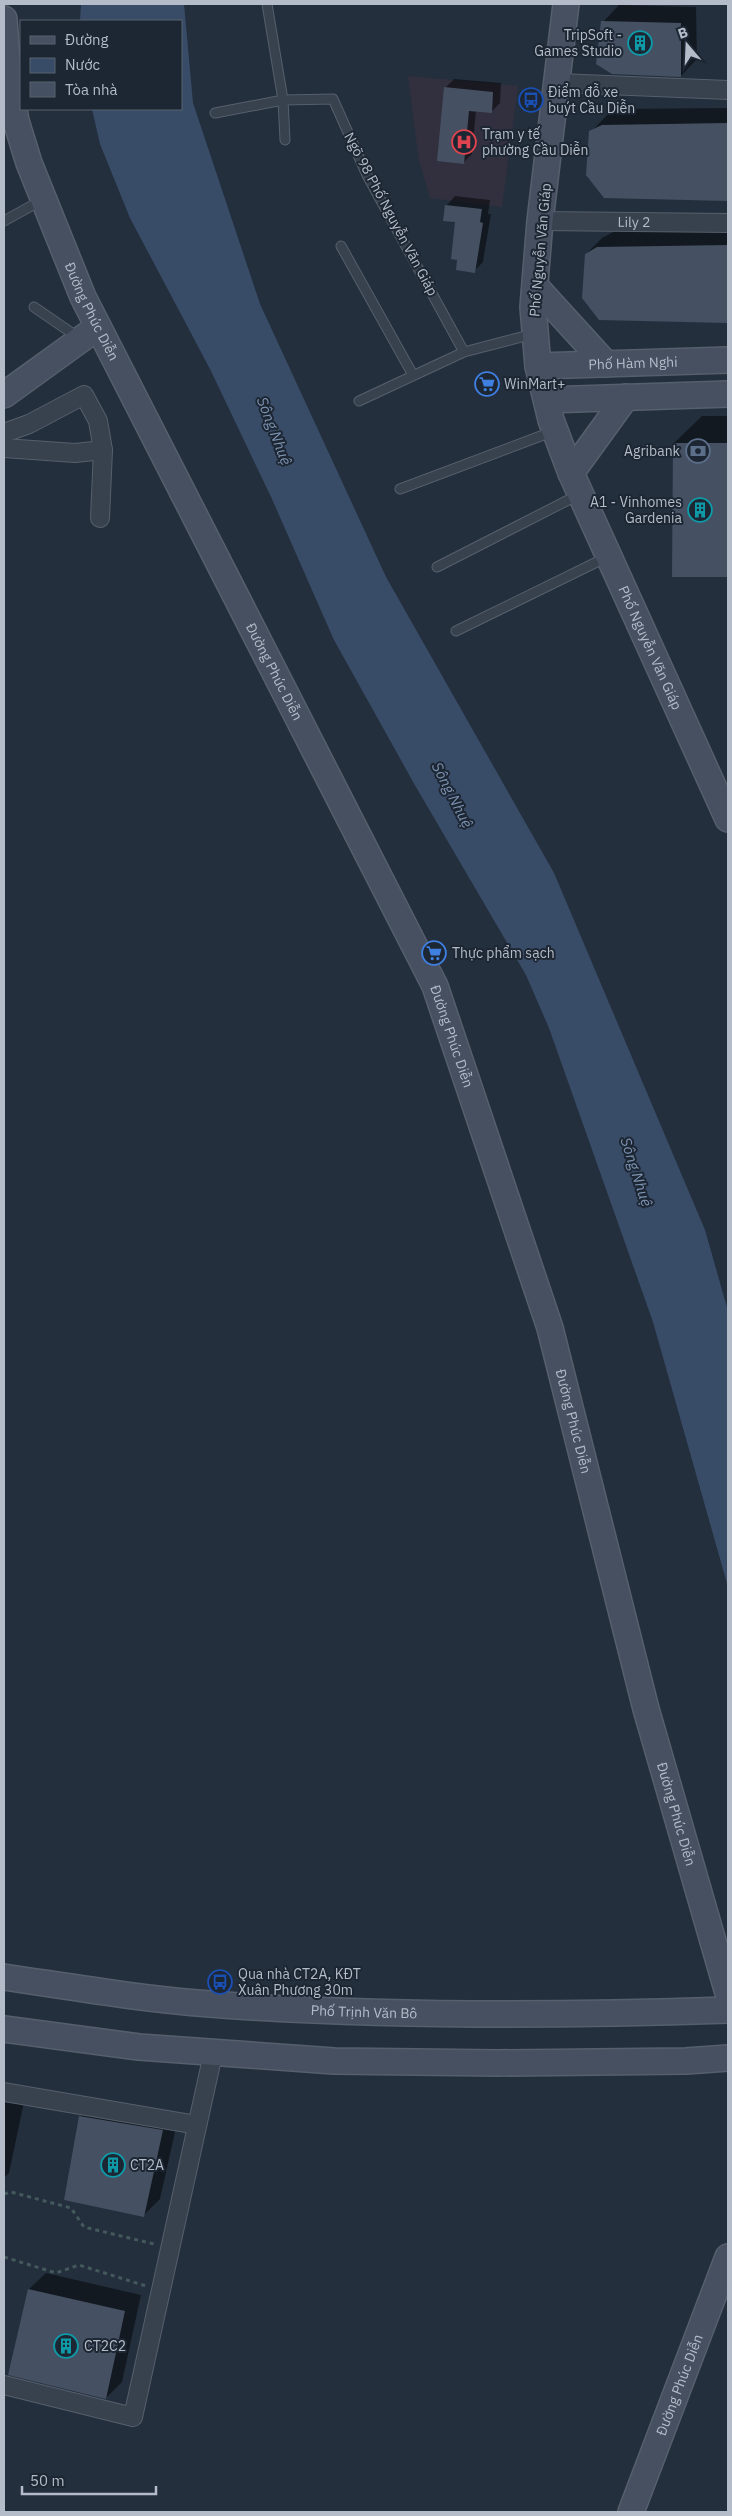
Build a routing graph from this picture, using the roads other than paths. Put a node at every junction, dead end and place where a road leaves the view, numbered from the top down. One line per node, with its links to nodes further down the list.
1 (267, 4): 6 (lane)
2 (566, 4): 4 (street, Phố Nguyễn Văn Giáp)
3 (4, 19): 9 (street, Đường Phúc Diễn)
4 (558, 83): 5 (street); 11 (street, Phố Nguyễn Văn Giáp)
5 (728, 90)
6 (283, 100): 7 (lane); 8 (lane); 18 (lane, Ngõ 98 Phố Nguyễn Văn Giáp)
7 (215, 113)
8 (285, 140)
9 (44, 198): 10 (lane); 16 (street, Đường Phúc Diễn)
10 (4, 221)
11 (540, 221): 12 (street, Lily 2); 14 (street, Phố Nguyễn Văn Giáp)
12 (728, 223)
13 (341, 246): 22 (lane)
14 (535, 286): 17 (street, Phố Nguyễn Văn Giáp); 20 (street)
15 (34, 307): 16 (lane)
16 (90, 333): 24 (street); 41 (street, Đường Phúc Diễn)
17 (534, 334): 18 (lane); 21 (street, Phố Nguyễn Văn Giáp)
18 (464, 352): 22 (lane)
19 (728, 360): 20 (street, Phố Hàm Nghi)
20 (606, 364): 21 (street, Phố Hàm Nghi)
21 (538, 366): 26 (street, Phố Nguyễn Văn Giáp)
22 (413, 375): 27 (lane)
23 (728, 394): 25 (street)
24 (4, 395)
25 (626, 397): 26 (street); 32 (street)
26 (547, 400): 28 (street, Phố Nguyễn Văn Giáp)
27 (359, 401)
28 (555, 431): 32 (street, Phố Nguyễn Văn Giáp); 33 (lane)
29 (4, 433): 31 (street)
30 (4, 448): 31 (street)
31 (103, 450): 34 (street)
32 (576, 484): 35 (street, Phố Nguyễn Văn Giáp); 36 (lane)
33 (400, 489)
34 (100, 518)
35 (608, 556): 37 (lane); 38 (street, Phố Nguyễn Văn Giáp)
36 (437, 568)
37 (456, 631)
38 (722, 794): 39 (street, Phố Nguyễn Văn Giáp)
39 (728, 819)
40 (4, 1977): 42 (street, Phố Trịnh Văn Bô)
41 (728, 1992)
42 (728, 2010)
43 (4, 2029): 44 (street)
44 (213, 2054): 45 (street); 47 (street)
45 (728, 2058)
46 (4, 2092): 47 (street)
47 (197, 2125): 49 (street)
48 (728, 2257): 50 (street, Đường Phúc Diễn)
49 (4, 2385)
50 (631, 2512)

